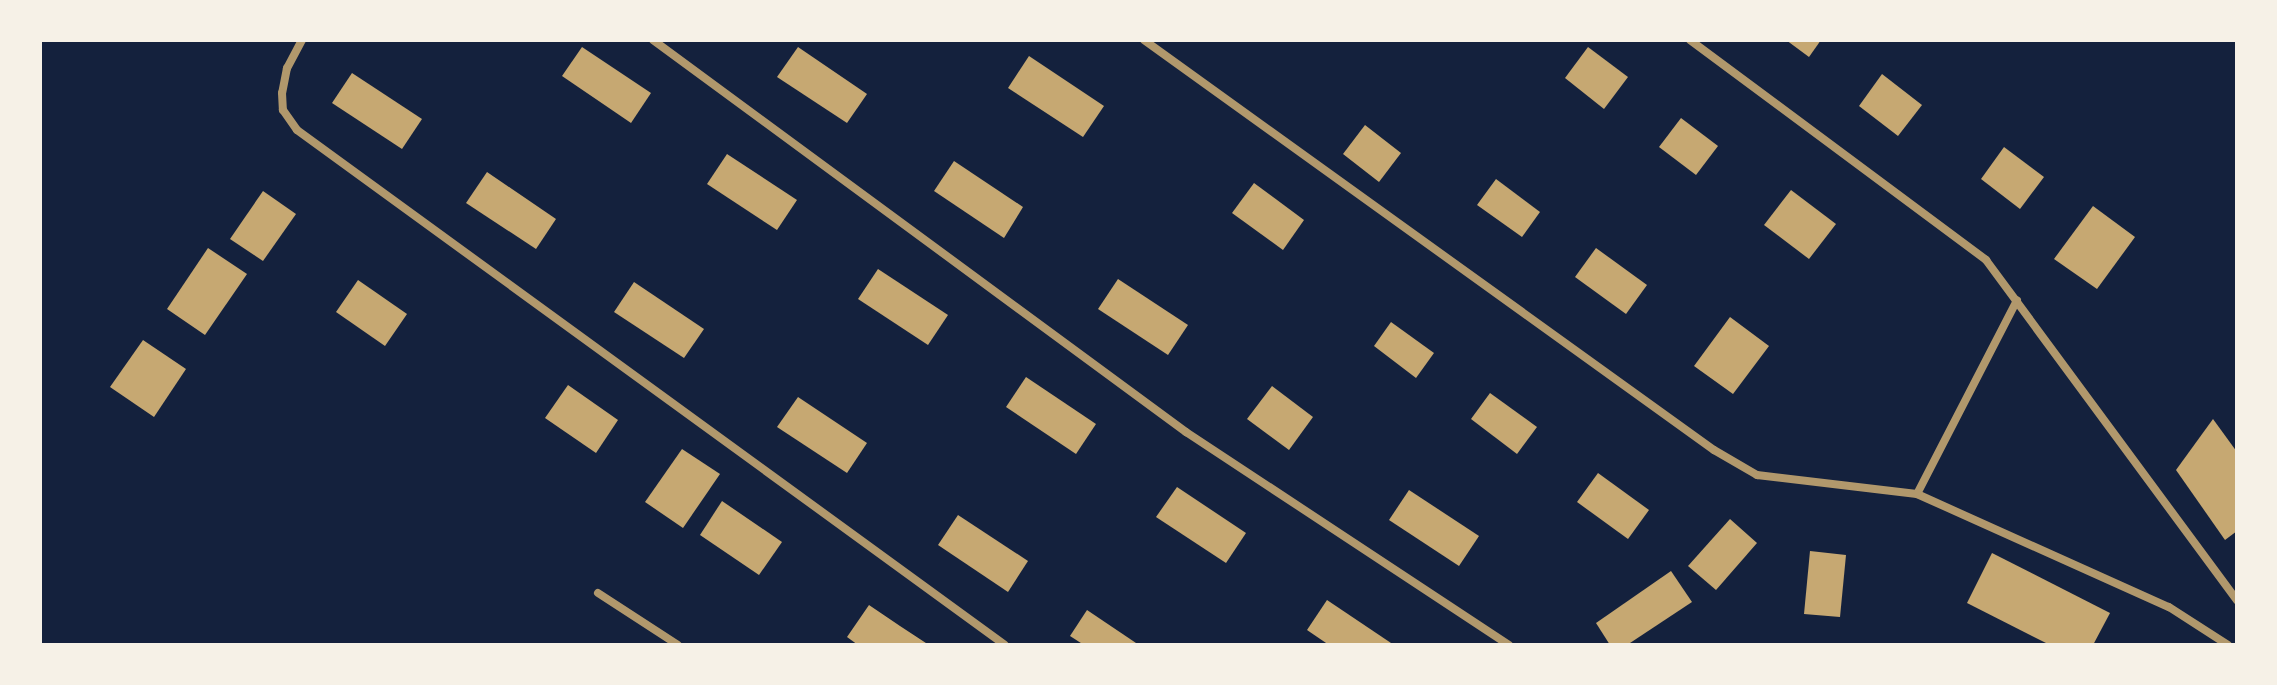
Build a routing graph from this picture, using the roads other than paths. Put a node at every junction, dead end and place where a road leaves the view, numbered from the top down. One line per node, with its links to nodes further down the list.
1 (302, 40): 10 (street)
2 (653, 40): 11 (street)
3 (1144, 40): 6 (street)
4 (1690, 40): 5 (street)
5 (2017, 300): 6 (street); 8 (street)
6 (1917, 494): 12 (street)
7 (598, 593): 9 (street)
8 (2237, 601)
9 (678, 645)
10 (1005, 645)
11 (1509, 645)
12 (2228, 645)

